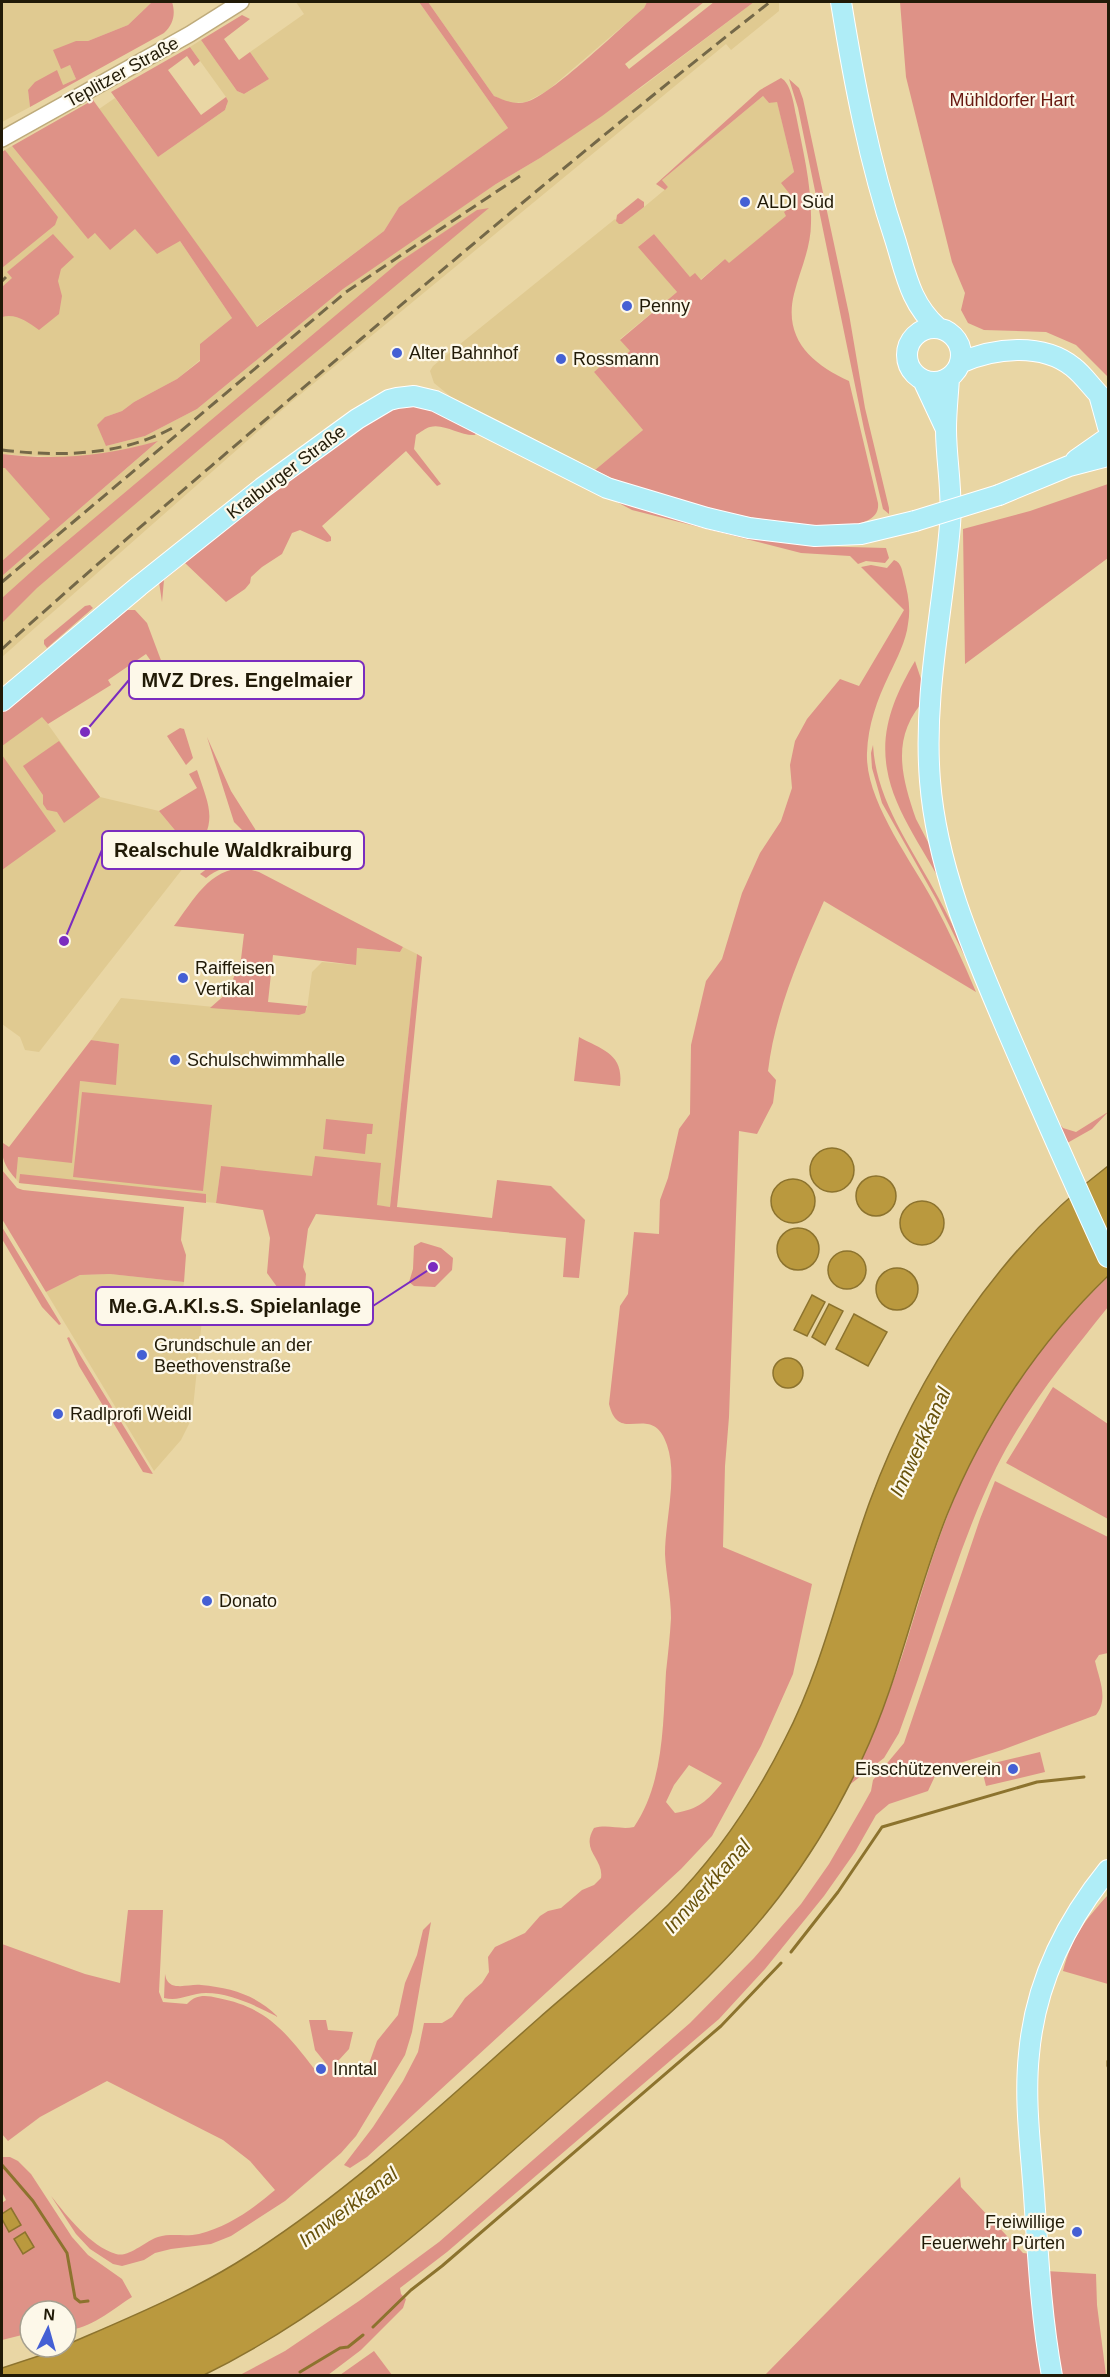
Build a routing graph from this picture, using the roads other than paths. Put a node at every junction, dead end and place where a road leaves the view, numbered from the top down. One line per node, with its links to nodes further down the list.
1 (241, 2): 3 (street, Teplitzer Straße)
2 (841, 2): 4 (main road)
3 (2, 139)
4 (913, 296): 5 (main road); 6 (main road)
5 (947, 333): 6 (main road); 7 (main road); 8 (main road)
6 (914, 336): 10 (main road)
7 (997, 351): 8 (main road); 11 (main road)
8 (960, 363): 9 (main road)
9 (948, 378): 10 (main road); 12 (main road)
10 (923, 380): 12 (main road)
11 (1105, 400): 13 (main road)
12 (946, 430): 15 (main road)
13 (1108, 439): 14 (main road, Kraiburger Straße, bridge)
14 (2, 701)
15 (1108, 1257)
16 (1108, 1870): 17 (main road)
17 (1052, 2376)

